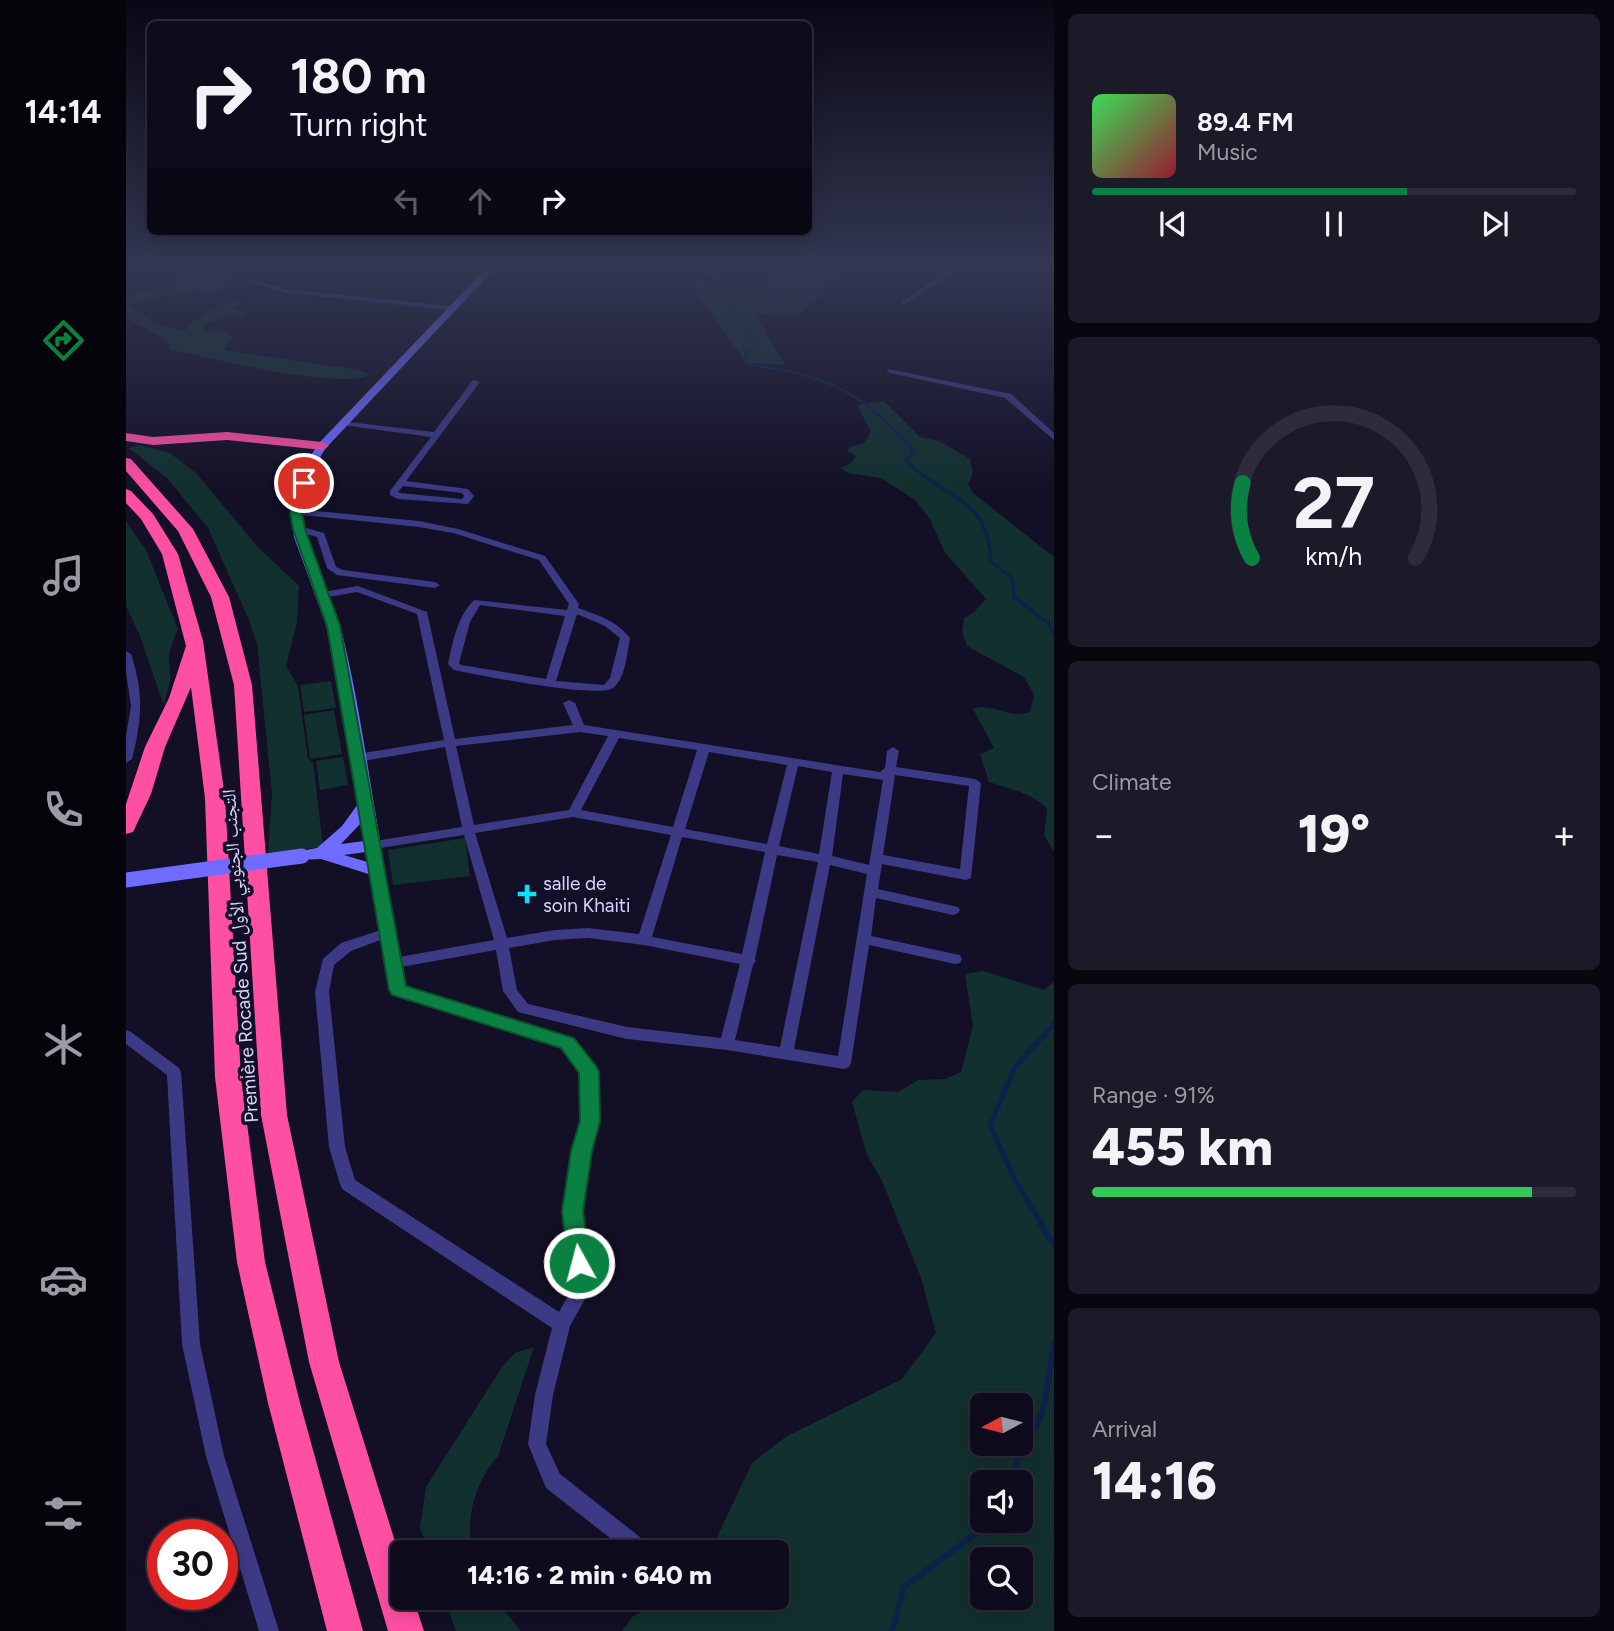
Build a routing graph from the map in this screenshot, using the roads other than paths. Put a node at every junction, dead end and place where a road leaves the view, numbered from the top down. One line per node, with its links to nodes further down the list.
1 (420, 340): 4 (main road)
2 (891, 371): 7 (street)
3 (476, 382): 5 (street)
4 (346, 420): 5 (street); 10 (main road)
5 (440, 432): 12 (street)
6 (126, 437): 8 (highway)
7 (1054, 437)
8 (142, 440): 9 (highway); 10 (highway)
9 (126, 444)
10 (322, 446): 14 (main road)
11 (126, 462): 61 (highway, Première Rocade Sud التجنب الجنوبي الأول)
12 (400, 483): 12 (street)
13 (126, 494): 19 (highway, Première Rocade Sud التجنب الجنوبي الأول)
14 (296, 512): 15 (main road); 18 (street)
15 (299, 529): 16 (street); 17 (main road)
16 (435, 585)
17 (323, 595): 25 (street); 28 (main road)
18 (573, 612): 21 (street); 21 (street); 21 (street)
19 (194, 641): 35 (highway); 60 (highway, Première Rocade Sud التجنب الجنوبي الأول)
20 (126, 654): 29 (street)
21 (550, 683)
22 (569, 703): 23 (street)
23 (580, 728): 24 (street); 25 (street)
24 (615, 734): 26 (street); 34 (street)
25 (450, 743): 28 (street); 36 (street)
26 (704, 748): 30 (street); 37 (street)
27 (893, 751): 32 (street)
28 (357, 758): 33 (main road)
29 (126, 759)
30 (793, 763): 31 (street); 39 (street)
31 (838, 769): 32 (street); 41 (street)
32 (888, 770): 42 (street); 42 (street)
33 (366, 805): 38 (main road); 40 (main road)
34 (573, 813): 36 (street); 37 (street)
35 (126, 827)
36 (469, 832): 38 (street); 50 (street)
37 (676, 834): 39 (street); 49 (street)
38 (373, 845): 40 (main road); 43 (street)
39 (769, 849): 41 (street); 52 (street)
40 (319, 854): 43 (main road); 44 (main road, bridge)
41 (825, 859): 42 (street); 56 (street)
42 (874, 864): 45 (street)
43 (378, 871): 47 (street)
44 (126, 880)
45 (870, 892): 46 (street); 48 (street)
46 (953, 910)
47 (389, 932): 53 (street); 57 (street)
48 (863, 939): 51 (street); 56 (street)
49 (644, 940): 50 (street); 52 (street)
50 (502, 944): 53 (street); 55 (street)
51 (955, 959)
52 (749, 961): 55 (street)
53 (393, 963): 57 (street)
54 (126, 1036): 59 (street)
55 (727, 1044): 56 (street)
56 (786, 1054)
57 (562, 1324): 58 (street)
58 (628, 1540)
59 (269, 1631)
60 (345, 1631)
61 (406, 1631)

